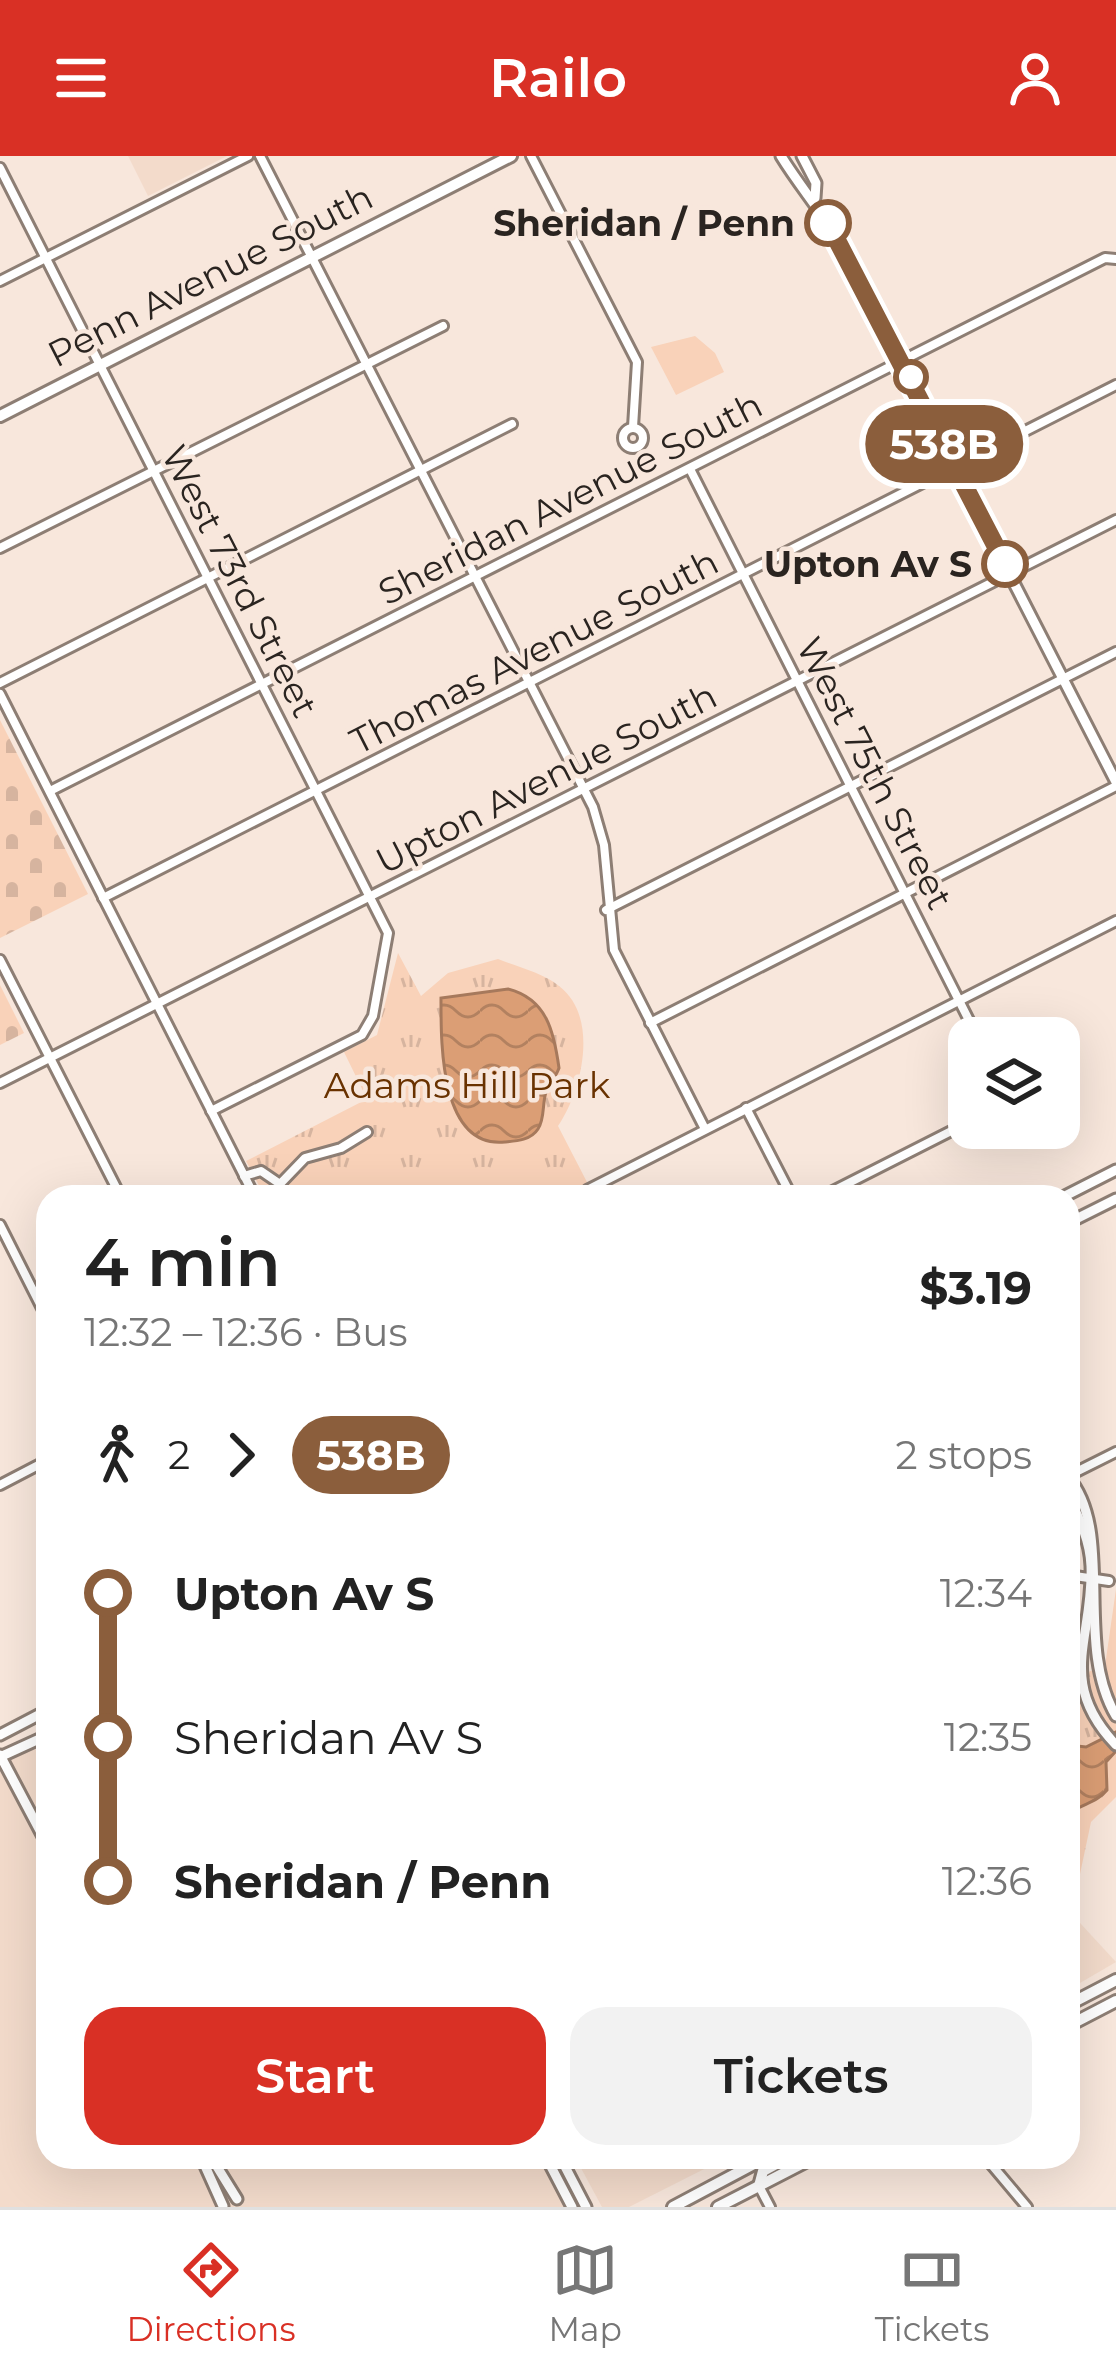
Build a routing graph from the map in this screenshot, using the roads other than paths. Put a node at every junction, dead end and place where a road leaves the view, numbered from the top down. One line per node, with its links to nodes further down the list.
1 (248, 156): 10 (street)
2 (260, 156): 9 (street)
3 (511, 156): 9 (main road, Penn Avenue South)
4 (531, 156): 20 (street)
5 (782, 156): 8 (street)
6 (802, 156): 8 (street)
7 (0, 168): 10 (street, West 73rd Street)
8 (815, 198): 14 (street)
9 (313, 257): 15 (street); 16 (main road, Penn Avenue South)
10 (45, 258): 12 (street); 16 (street, West 73rd Street)
11 (1115, 258): 14 (street, Sheridan Avenue South)
12 (0, 281)
13 (443, 326): 15 (street)
14 (902, 361): 21 (street); 22 (street, Sheridan Avenue South)
15 (366, 362): 23 (street); 24 (street)
16 (99, 365): 18 (main road, Penn Avenue South); 24 (street, West 73rd Street)
17 (1116, 385): 21 (street, Thomas Avenue South)
18 (0, 416)
19 (512, 424): 23 (street)
20 (633, 427)
21 (956, 466): 27 (street); 29 (street, Thomas Avenue South)
22 (690, 469): 28 (street, Sheridan Avenue South); 29 (street, West 75th Street)
23 (421, 470): 28 (street); 30 (street)
24 (153, 471): 26 (street); 30 (street, West 73rd Street)
25 (1116, 520): 27 (street, Upton Avenue South)
26 (0, 548)
27 (1010, 573): 32 (street); 33 (street, Upton Avenue South)
28 (475, 575): 34 (street); 36 (street, Sheridan Avenue South)
29 (744, 575): 33 (street, West 75th Street); 34 (street, Thomas Avenue South)
30 (208, 578): 35 (street); 36 (street, West 73rd Street)
31 (1116, 652): 32 (street)
32 (1064, 679): 38 (street); 39 (street)
33 (798, 681): 39 (street, West 75th Street); 40 (street, Upton Avenue South)
34 (530, 682): 40 (street); 41 (street, Thomas Avenue South)
35 (0, 683)
36 (262, 683): 41 (street, West 73rd Street); 42 (street, Sheridan Avenue South)
37 (0, 694): 42 (street)
38 (1116, 784): 43 (street)
39 (853, 788): 43 (street, West 75th Street); 46 (street)
40 (584, 789): 44 (street, Upton Avenue South); 46 (street)
41 (316, 790): 44 (street, West 73rd Street); 45 (street, Thomas Avenue South)
42 (50, 791): 45 (street)
43 (907, 894): 49 (street, West 75th Street); 52 (street)
44 (370, 896): 50 (street, Upton Avenue South); 56 (street, West 73rd Street)
45 (103, 898): 50 (street)
46 (607, 910): 52 (street)
47 (1116, 921): 49 (street)
48 (0, 960): 53 (street)
49 (959, 1000): 51 (street, West 75th Street); 55 (street)
50 (157, 1004): 53 (street, Upton Avenue South); 56 (street)
51 (968, 1017)
52 (650, 1022): 57 (street)
53 (50, 1058): 54 (street, Upton Avenue South); 62 (street)
54 (0, 1084)
55 (746, 1108): 57 (street); 65 (street)
56 (211, 1111): 61 (street)
57 (705, 1129): 64 (street)
58 (367, 1132): 61 (street)
59 (948, 1133): 66 (street)
60 (1116, 1170): 67 (street)
61 (244, 1175): 63 (street)
62 (115, 1185)
63 (249, 1185)
64 (597, 1185)
65 (786, 1185)
66 (845, 1185)
67 (1080, 1188)
68 (1116, 1199): 69 (street)
69 (1080, 1217)
70 (0, 1225): 71 (street)
71 (36, 1296)
72 (1116, 1452): 74 (street)
73 (36, 1466): 75 (street)
74 (1080, 1471)
75 (0, 1485)
76 (1080, 1490): 78 (street)
77 (1080, 1523): 81 (street)
78 (1106, 1536)
79 (1110, 1562): 82 (street)
80 (1080, 1576): 81 (street)
81 (1091, 1577): 82 (street); 83 (street)
82 (1109, 1581): 86 (street)
83 (1080, 1651)
84 (1080, 1664): 89 (street)
85 (36, 1716): 87 (street)
86 (1116, 1716)
87 (0, 1735)
88 (36, 1740): 90 (street)
89 (1116, 1744)
90 (0, 1756): 91 (street)
91 (36, 1825)
92 (1116, 1981): 93 (main road)
93 (1080, 2000)
94 (1116, 2001): 95 (main road)
95 (1080, 2020)
96 (206, 2169): 106 (street)
97 (219, 2169): 105 (street)
98 (551, 2169): 108 (street)
99 (566, 2169): 109 (street)
100 (743, 2169): 110 (main road)
101 (767, 2169): 104 (main road)
102 (792, 2169): 104 (main road)
103 (995, 2169): 113 (street)
104 (759, 2186): 111 (main road); 112 (street)
105 (237, 2199): 106 (street); 107 (street)
106 (223, 2207)
107 (248, 2207)
108 (572, 2207)
109 (586, 2207)
110 (673, 2207)
111 (718, 2207)
112 (770, 2207)
113 (1028, 2207)

